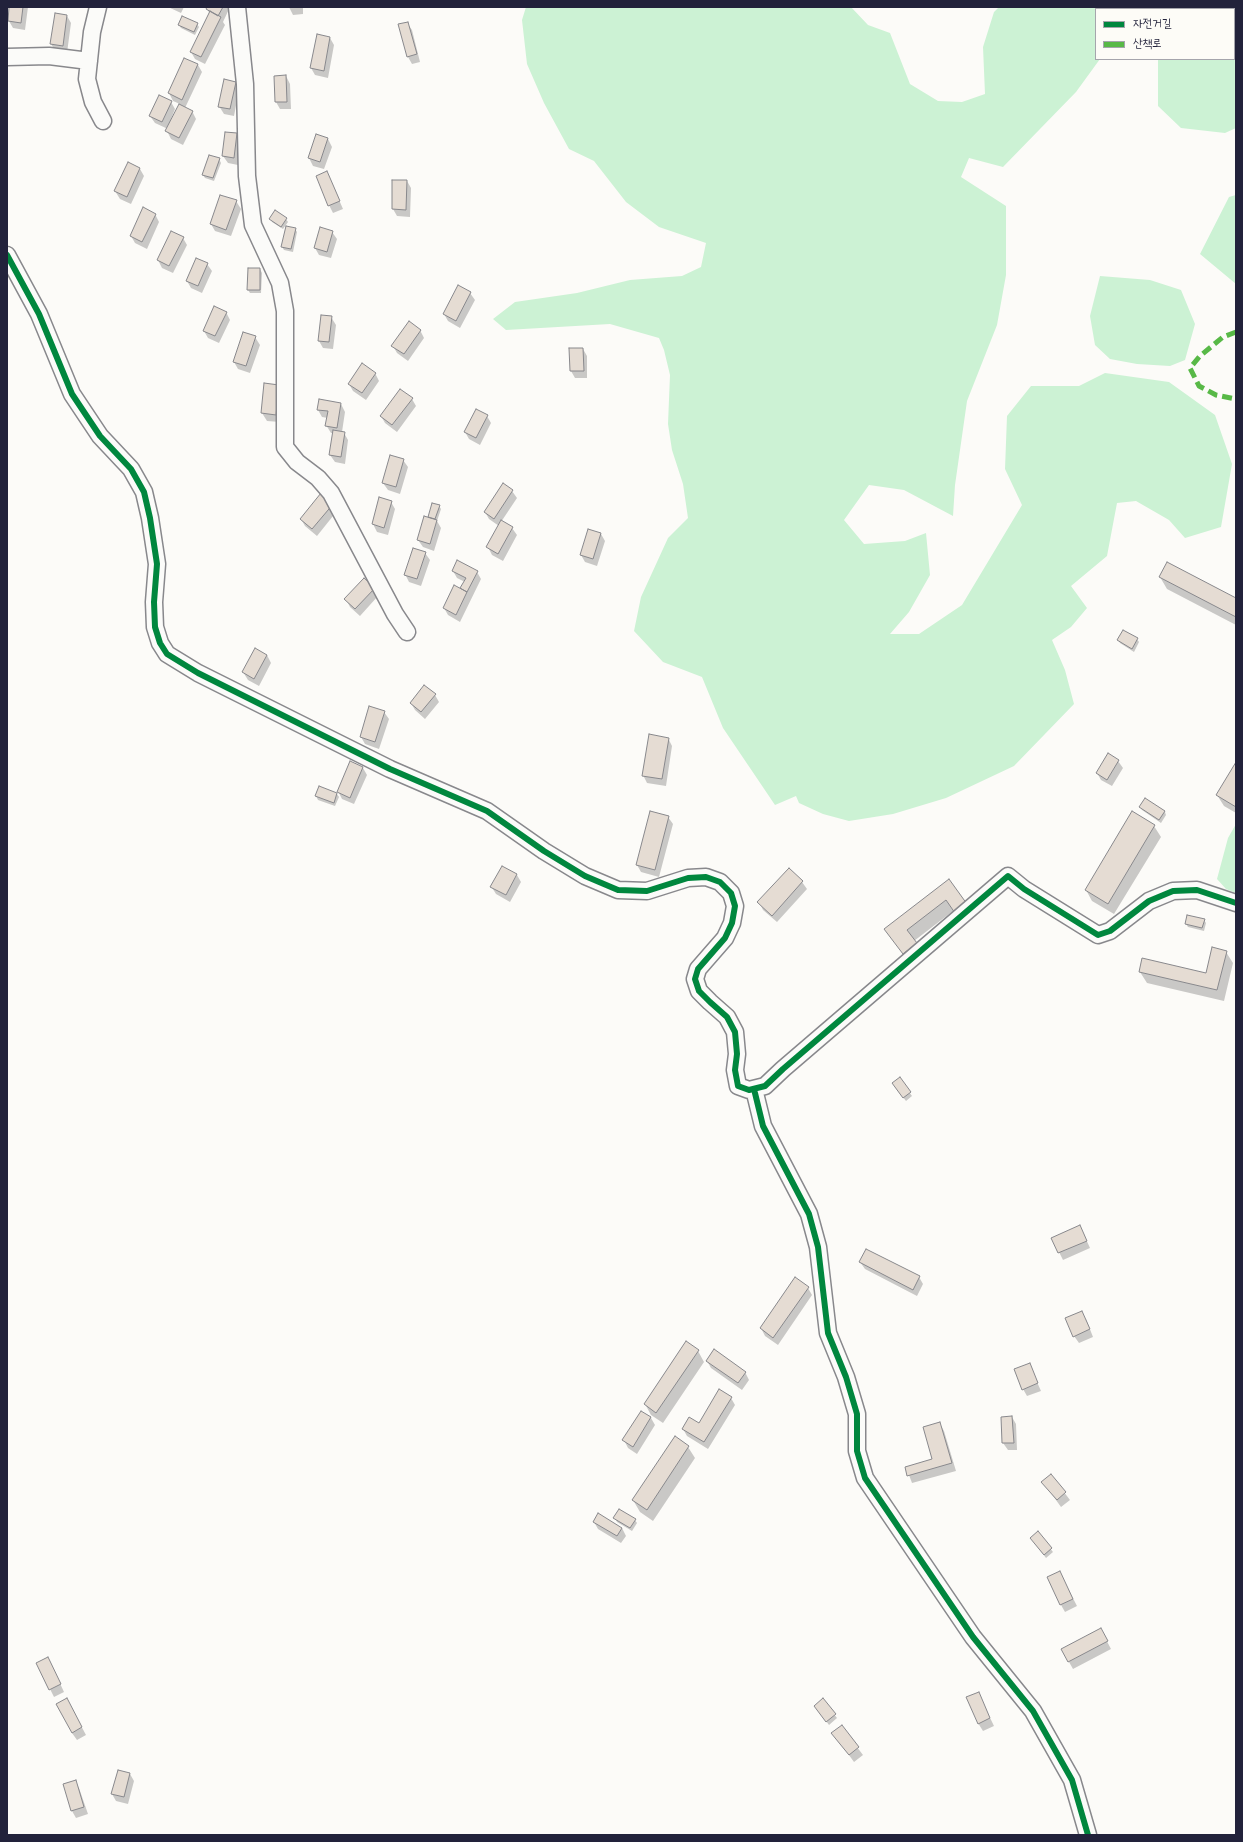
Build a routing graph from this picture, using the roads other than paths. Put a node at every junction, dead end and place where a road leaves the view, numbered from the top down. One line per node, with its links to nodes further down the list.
1 (98, 7): 4 (street)
2 (237, 7): 7 (street)
3 (7, 57): 4 (street)
4 (89, 61): 5 (street)
5 (103, 121)
6 (7, 255): 9 (street)
7 (407, 632)
8 (1236, 903): 9 (street)
9 (754, 1089): 10 (street)
10 (1088, 1835)

